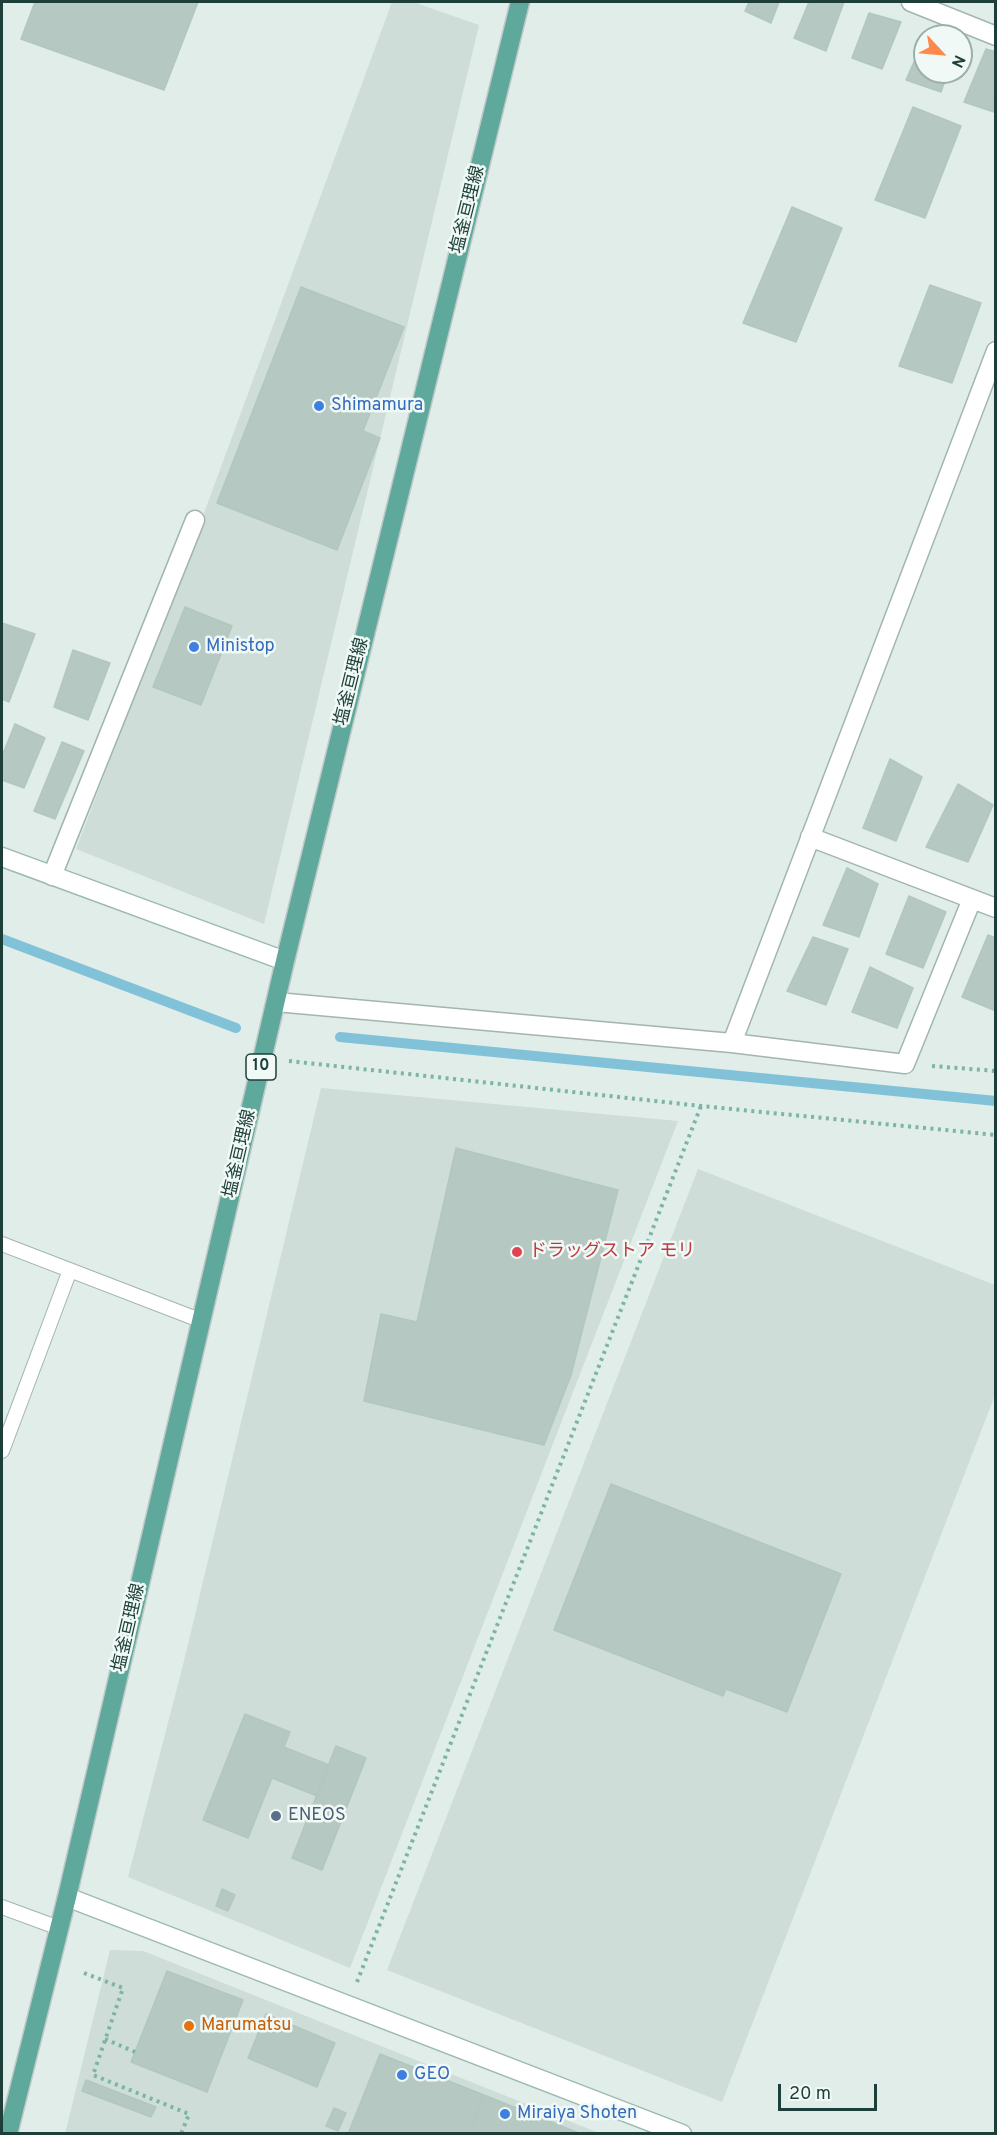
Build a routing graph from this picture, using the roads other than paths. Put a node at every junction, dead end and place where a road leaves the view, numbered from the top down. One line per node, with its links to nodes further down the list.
1 (520, 2): 11 (main road, 塩釜亘理線 / 10)
2 (911, 2): 3 (street)
3 (996, 36)
4 (996, 351): 6 (street)
5 (195, 520): 8 (street)
6 (810, 837): 9 (street); 13 (street)
7 (2, 857): 8 (street)
8 (52, 876): 11 (street)
9 (972, 898): 10 (street); 13 (street)
10 (996, 908)
11 (285, 961): 12 (main road, 塩釜亘理線 / 10)
12 (276, 1002): 13 (street); 16 (main road, 塩釜亘理線 / 10)
13 (732, 1044)
14 (2, 1244): 15 (lane)
15 (70, 1270): 16 (lane); 17 (lane)
16 (202, 1321): 18 (main road, 塩釜亘理線 / 10)
17 (2, 1451)
18 (67, 1897): 20 (main road, 塩釜亘理線 / 10); 22 (street)
19 (2, 1907): 20 (lane)
20 (59, 1928): 21 (main road, 塩釜亘理線 / 10)
21 (8, 2133)
22 (682, 2133)

